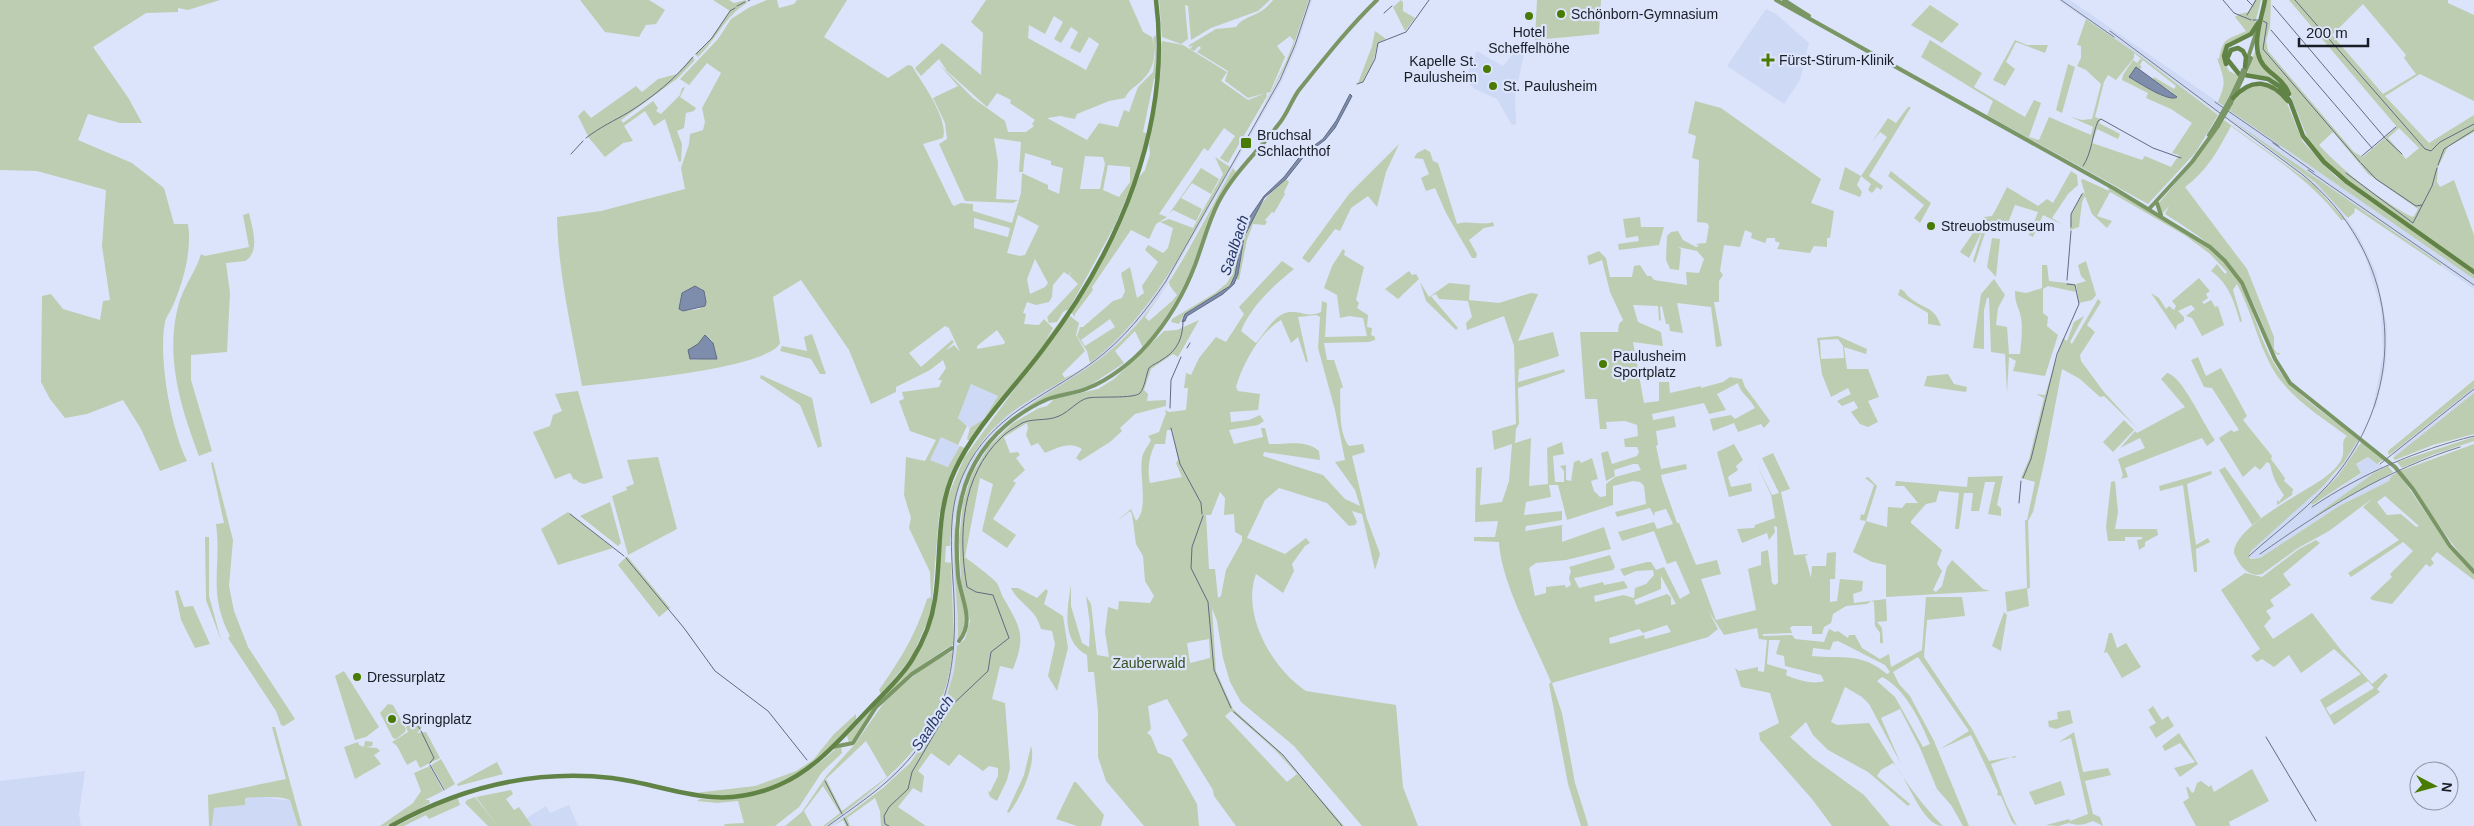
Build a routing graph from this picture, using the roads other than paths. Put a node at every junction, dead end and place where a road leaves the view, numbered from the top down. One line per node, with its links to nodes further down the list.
1 (1156, 0): 20 (main road)
2 (1377, 0): 18 (main road)
3 (1776, 0): 6 (main road)
4 (1784, 0): 6 (main road)
5 (2264, 0): 7 (main road)
6 (1803, 13): 14 (main road)
7 (2259, 24): 8 (main road); 9 (main road); 9 (main road)
8 (2256, 40): 9 (main road); 11 (main road)
9 (2242, 73): 9 (main road); 10 (main road); 11 (main road)
10 (2231, 101): 11 (main road); 12 (main road, bridge)
11 (2291, 103): 16 (main road)
12 (2160, 196): 13 (main road); 14 (main road)
13 (2157, 204): 14 (main road); 15 (main road)
14 (2150, 209): 15 (main road)
15 (2161, 215): 17 (main road)
16 (2474, 272)
17 (2474, 572)
18 (960, 641)
19 (952, 648): 21 (main road)
20 (841, 739): 21 (main road); 22 (main road)
21 (848, 745): 22 (main road)
22 (833, 746): 23 (main road)
23 (391, 826)

